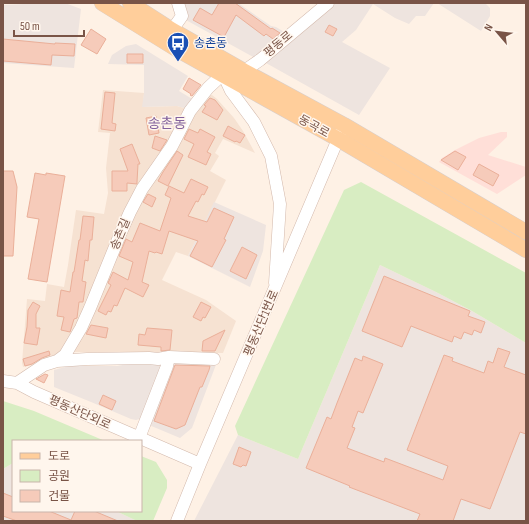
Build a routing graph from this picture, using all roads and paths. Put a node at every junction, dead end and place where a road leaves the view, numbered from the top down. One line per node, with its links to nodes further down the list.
1 (102, 3): 7 (main road, 동곡로)
2 (130, 3): 5 (main road, 동곡로)
3 (178, 3): 5 (street)
4 (328, 3): 6 (street, 평동로)
5 (172, 30): 6 (main road, 동곡로)
6 (244, 71): 7 (street, 평동로); 8 (main road, 동곡로)
7 (223, 74): 9 (main road, 동곡로); 12 (street); 15 (street, 송촌길)
8 (344, 125): 9 (street, 평동산단1번로); 10 (main road, 동곡로)
9 (338, 139): 11 (main road, 동곡로); 12 (street, 평동산단1번로)
10 (526, 232)
11 (526, 250)
12 (274, 292): 19 (street, 평동산단1번로)
13 (169, 357): 14 (street); 15 (street); 18 (street)
14 (214, 359)
15 (57, 361): 17 (street, 송촌길)
16 (3, 381): 17 (street, 평동산단외로)
17 (17, 383): 18 (street, 평동산단외로)
18 (139, 438): 19 (street, 평동산단외로)
19 (200, 464): 20 (street, 평동산단1번로)
20 (177, 521)

